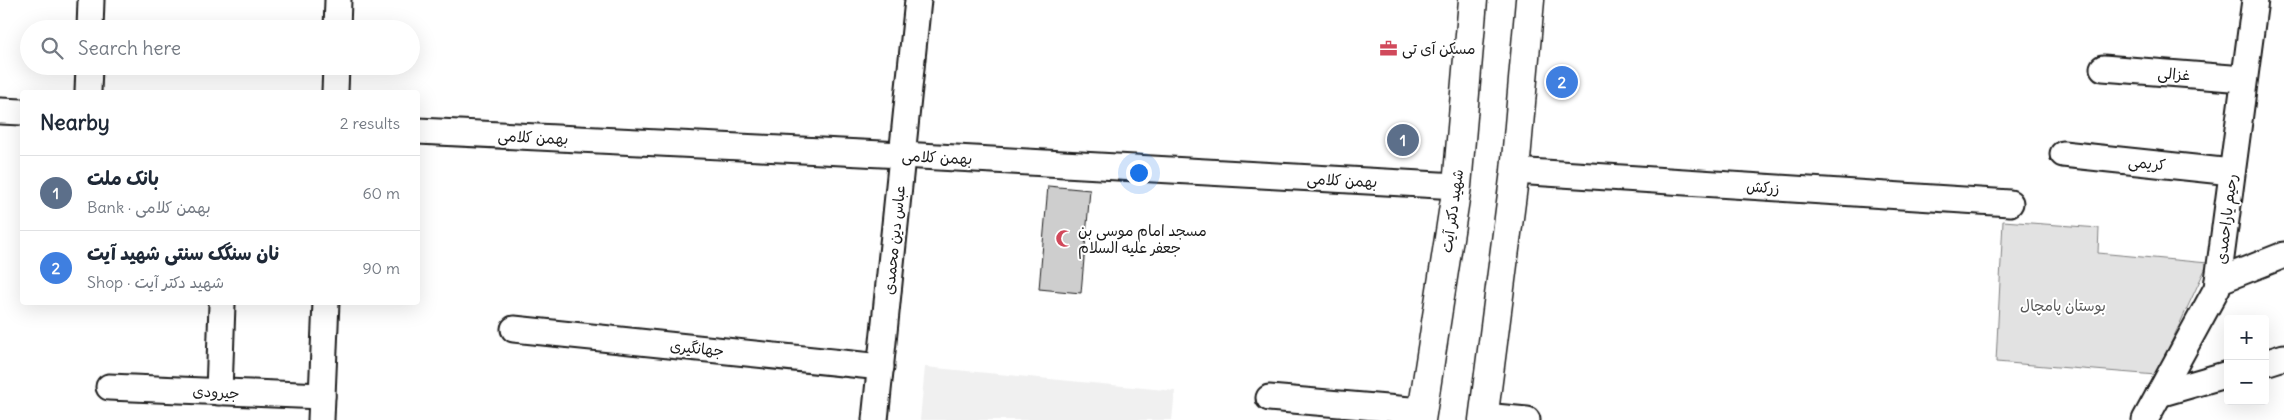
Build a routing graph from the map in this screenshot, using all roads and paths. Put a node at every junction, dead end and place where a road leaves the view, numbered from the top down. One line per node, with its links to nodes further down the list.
1 (91, 0): 7 (street)
2 (338, 0): 8 (street)
3 (918, 0): 19 (street, عباس دین محمدی)
4 (1473, 0): 22 (main road, شهید دکتر آیت)
5 (1530, 0): 20 (main road)
6 (2255, 0): 12 (street, رحیم یاراحمدی)
7 (90, 20)
8 (337, 20)
9 (2103, 68): 12 (street, غزالی)
10 (89, 75): 13 (street)
11 (336, 75): 14 (street)
12 (2244, 79): 21 (street, رحیم یاراحمدی)
13 (88, 90)
14 (335, 90)
15 (0, 111): 16 (street)
16 (20, 112)
17 (420, 131): 19 (street, بهمن کلامی)
18 (2062, 154): 21 (street, کریمی)
19 (902, 155): 22 (street, بهمن کلامی); 31 (street, عباس دین محمدی)
20 (1515, 171): 23 (street, زرکش); 39 (main road)
21 (2232, 172): 25 (street, رحیم یاراحمدی)
22 (1457, 186): 38 (main road, شهید دکتر آیت)
23 (2010, 203)
24 (2284, 255): 25 (street)
25 (2218, 281): 35 (street, رحیم یاراحمدی)
26 (222, 305): 34 (street)
27 (326, 305): 37 (street)
28 (514, 329): 31 (street, جهانگیری)
29 (2284, 357): 30 (street)
30 (2269, 362)
31 (881, 367): 40 (street, عباس دین محمدی)
32 (2224, 375): 35 (street)
33 (109, 387): 34 (street, جیرودی)
34 (220, 392): 37 (street, جیرودی)
35 (2159, 394): 42 (street, رحیم یاراحمدی)
36 (1269, 398): 38 (street)
37 (322, 408)
38 (1421, 415)
39 (1484, 418): 41 (street)
40 (875, 420)
41 (1527, 420)
42 (2145, 420)

